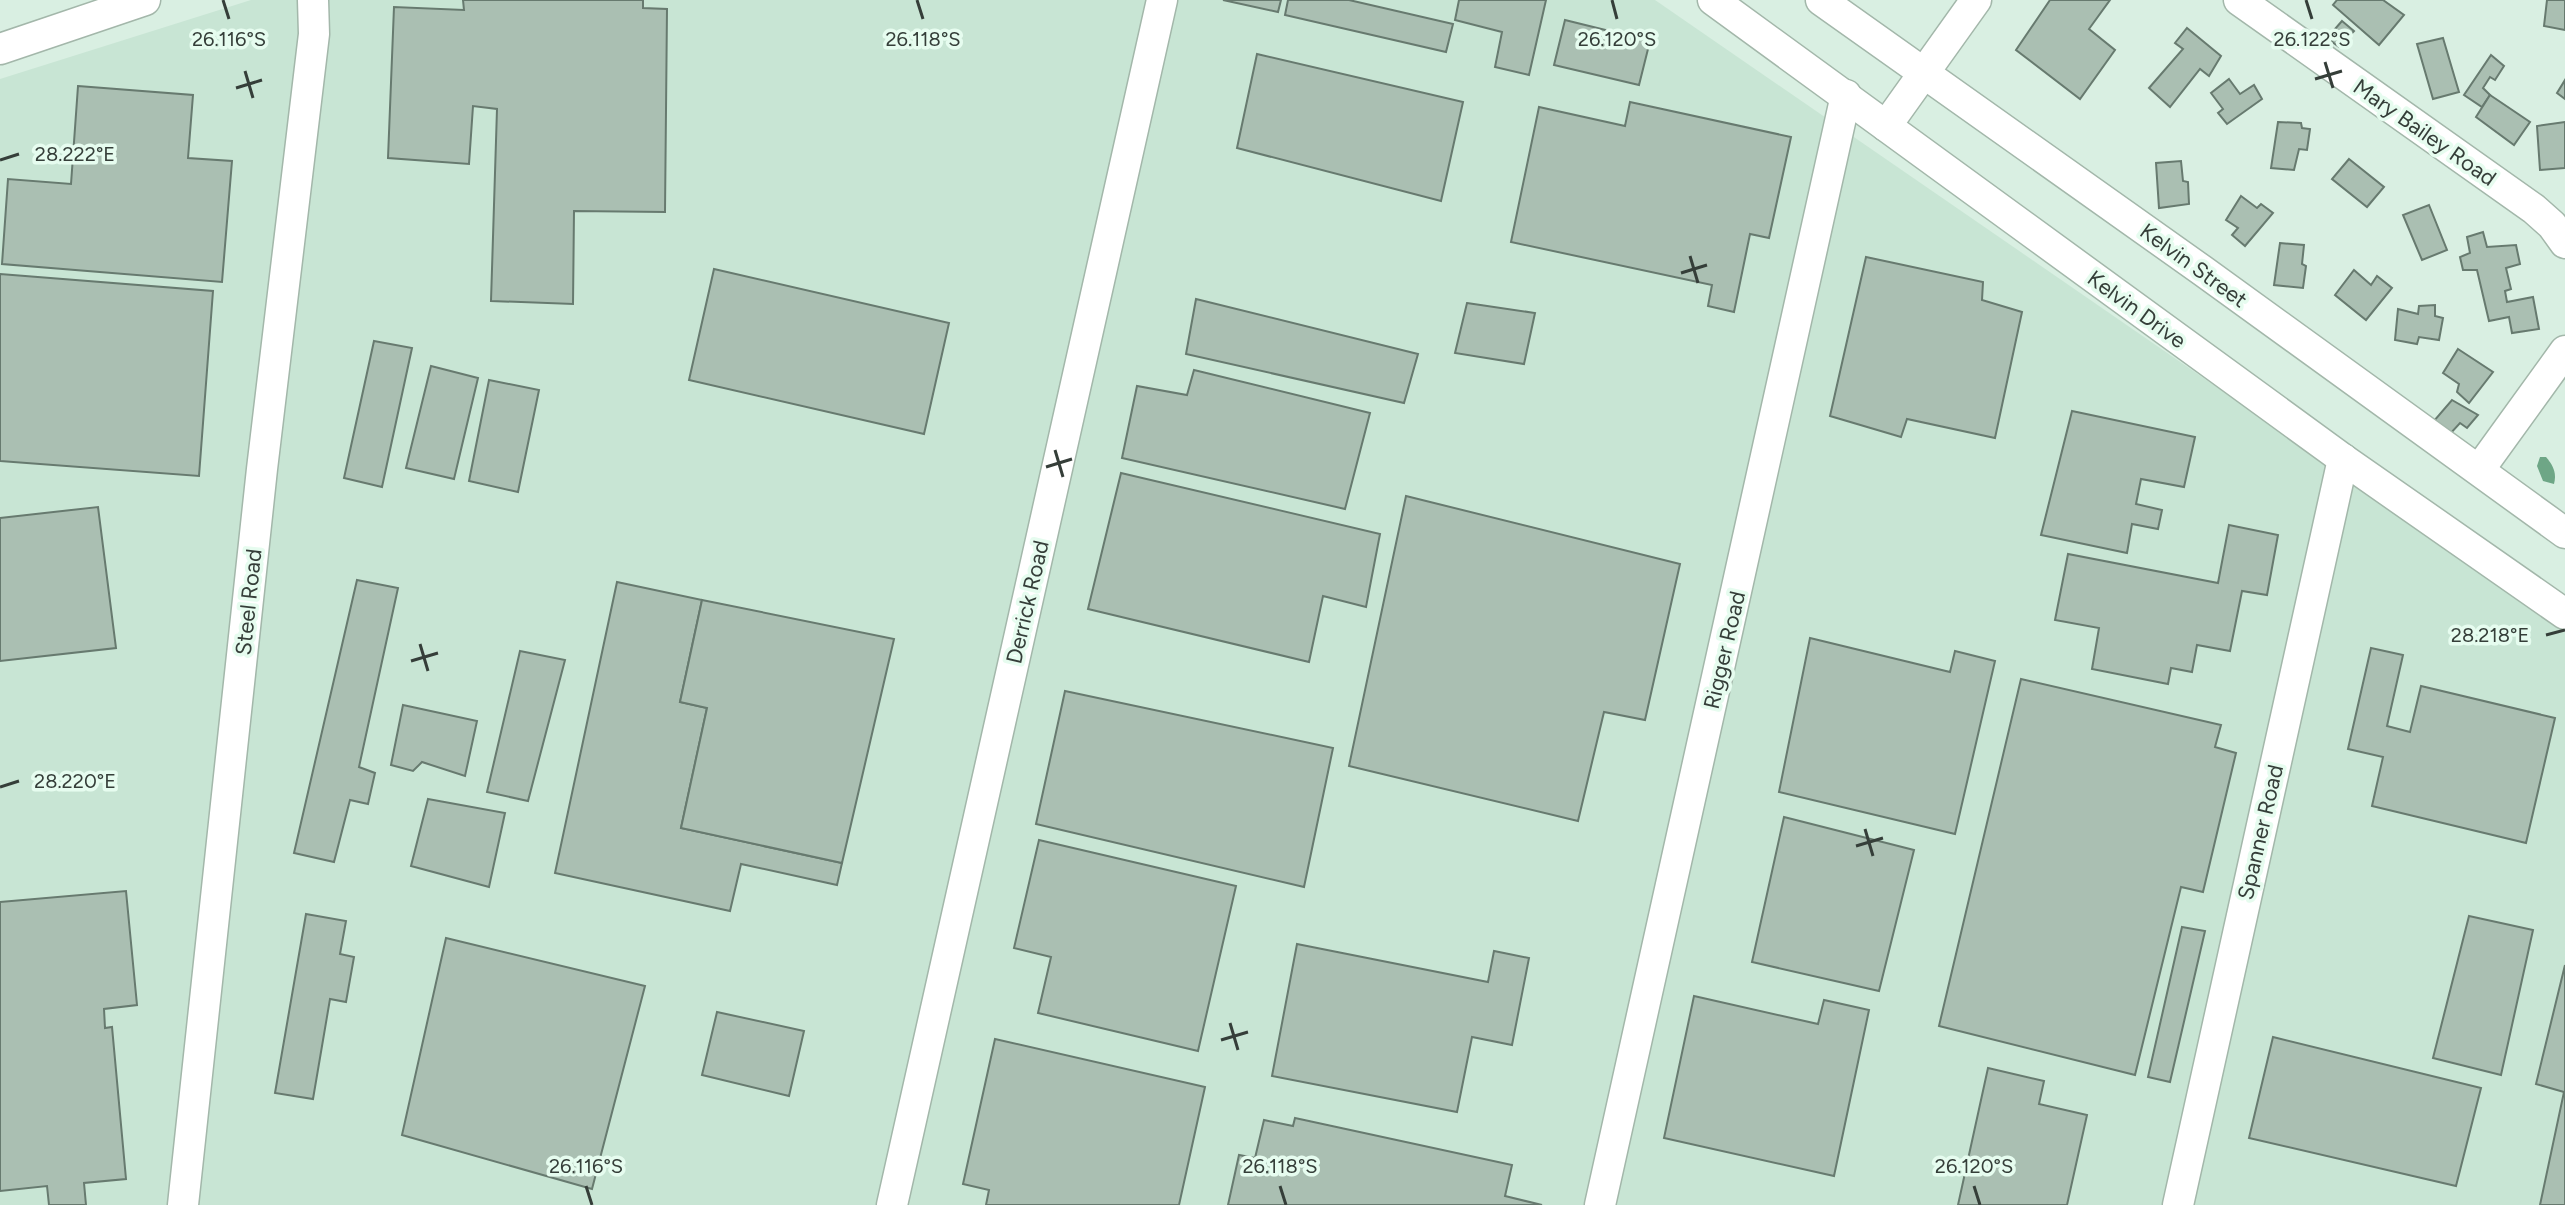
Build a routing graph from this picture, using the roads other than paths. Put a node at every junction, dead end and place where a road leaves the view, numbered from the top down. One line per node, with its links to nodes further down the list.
1 (145, 0): 8 (street)
2 (313, 0): 18 (street, Steel Road)
3 (1162, 0): 19 (street, Derrick Road)
4 (1713, 0): 10 (street, Kelvin Drive)
5 (1821, 0): 9 (street, Kelvin Street)
6 (1976, 0): 9 (street)
7 (2239, 0): 12 (street, Mary Bailey Road)
8 (0, 49)
9 (1924, 73): 11 (street); 15 (street, Kelvin Street)
10 (1846, 95): 11 (street, Kelvin Drive); 20 (street, Rigger Road)
11 (1886, 126): 14 (street, Kelvin Drive)
12 (2565, 243)
13 (2565, 351): 15 (street)
14 (2343, 459): 17 (street, Kelvin Drive); 21 (street, Spanner Road)
15 (2479, 470): 16 (street, Kelvin Street)
16 (2565, 533)
17 (2565, 614)
18 (183, 1205)
19 (892, 1205)
20 (1600, 1205)
21 (2178, 1205)

